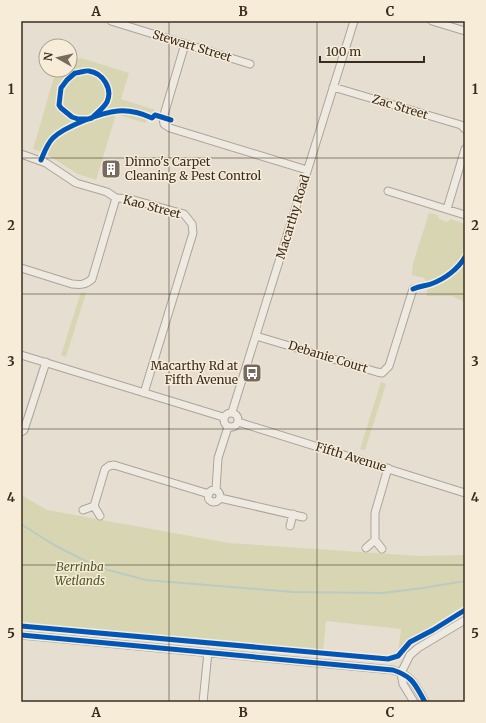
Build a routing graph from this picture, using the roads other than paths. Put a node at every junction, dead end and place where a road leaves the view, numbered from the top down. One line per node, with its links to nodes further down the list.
1 (111, 21): 5 (street, Stewart Street)
2 (354, 21): 7 (street, Macarthy Road)
3 (432, 21): 4 (street)
4 (465, 31)
5 (184, 44): 6 (street, Stewart Street); 11 (street)
6 (250, 64)
7 (334, 87): 8 (street, Zac Street); 11 (street, Macarthy Road)
8 (465, 129)
9 (465, 149): 14 (street)
10 (21, 154): 13 (street)
11 (307, 170): 18 (street, Macarthy Road)
12 (388, 191): 14 (street)
13 (116, 198): 16 (street, Kao Street); 21 (street, Kao Street)
14 (447, 209): 15 (street)
15 (465, 215)
16 (21, 268)
17 (413, 289): 18 (street, Debanie Court)
18 (256, 336): 22 (street, Macarthy Road)
19 (21, 355): 20 (street)
20 (46, 362): 21 (street); 26 (street)
21 (144, 393): 23 (street)
22 (232, 412): 23 (street); 24 (street)
23 (224, 417): 25 (street)
24 (238, 422): 25 (street); 27 (street, Fifth Avenue)
25 (228, 427): 28 (street)
26 (21, 432)
27 (388, 468): 29 (street, Fifth Avenue); 38 (street)
28 (216, 490): 30 (street); 31 (street)
29 (465, 493)
30 (209, 494): 31 (street); 32 (street)
31 (220, 498): 34 (street)
32 (94, 506): 33 (street); 35 (street)
33 (83, 510)
34 (293, 514): 36 (street); 37 (street)
35 (100, 516)
36 (303, 517)
37 (290, 526)
38 (375, 540): 39 (street); 40 (street)
39 (366, 548)
40 (382, 549)
41 (465, 620): 44 (street)
42 (21, 636): 43 (street)
43 (208, 652): 44 (street); 45 (street)
44 (401, 673): 46 (street); 47 (street)
45 (203, 702)
46 (414, 702)
47 (425, 702)

